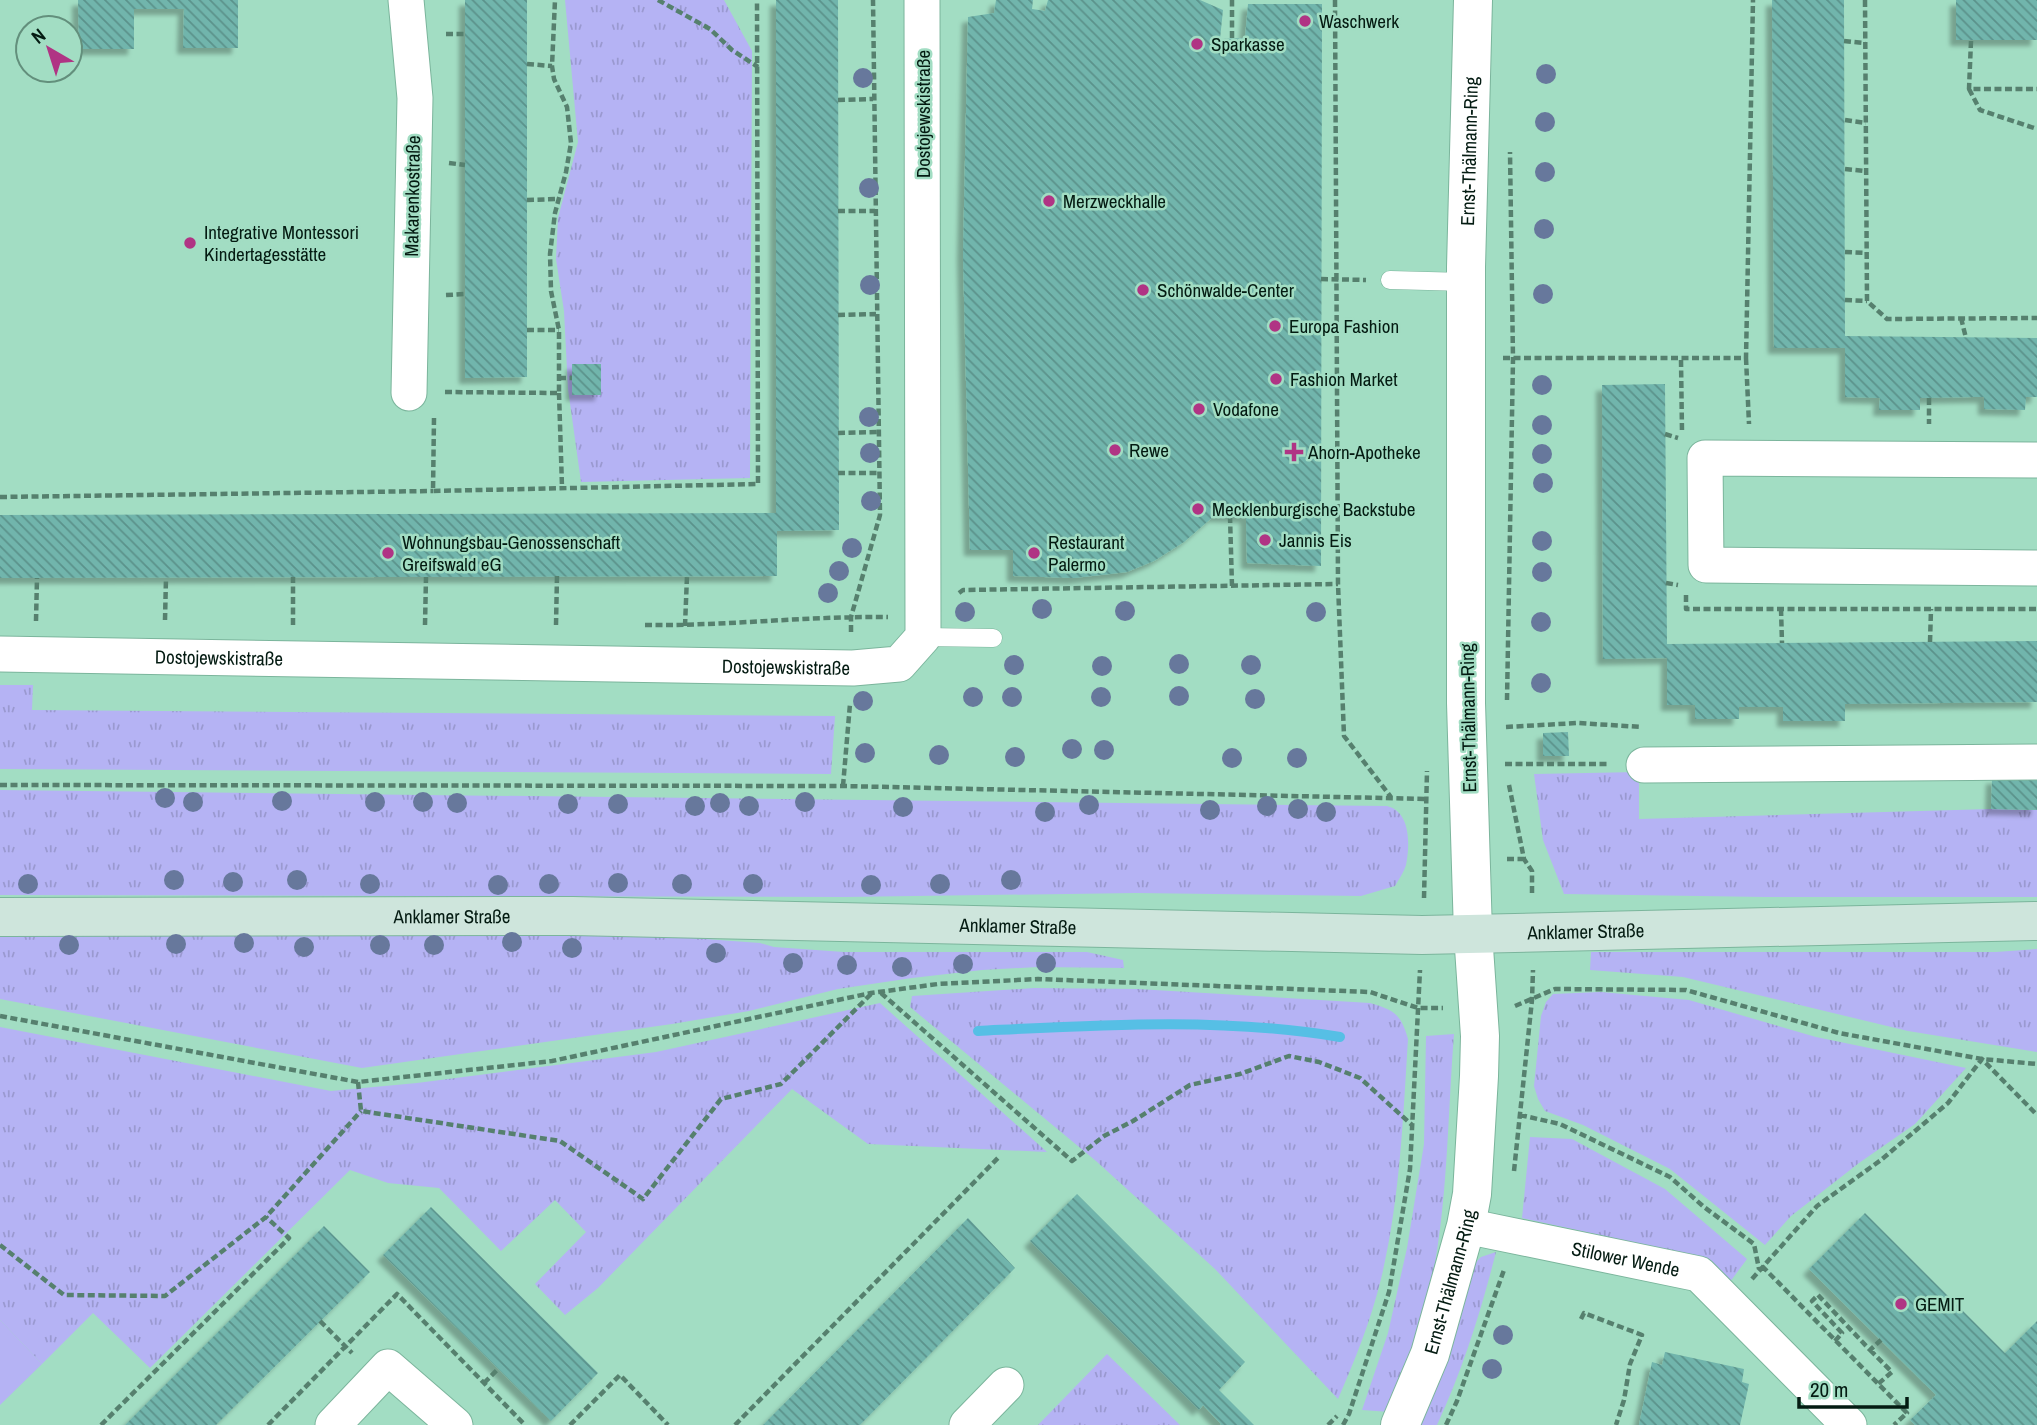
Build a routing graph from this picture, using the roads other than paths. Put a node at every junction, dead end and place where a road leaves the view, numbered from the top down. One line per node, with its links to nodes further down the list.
1 (406, 0): 6 (street, Makarenkostraße)
2 (922, 0): 9 (street, Dostojewskistraße)
3 (1473, 0): 5 (street, Ernst-Thälmann-Ring)
4 (1390, 280): 5 (lane)
5 (1466, 282): 16 (street, Ernst-Thälmann-Ring)
6 (421, 392)
7 (2037, 460): 8 (street)
8 (2037, 568)
9 (923, 627): 10 (lane); 11 (street, Dostojewskistraße)
10 (993, 638)
11 (0, 654)
12 (2037, 762): 13 (street)
13 (1644, 765)
14 (0, 917): 16 (main road, Anklamer Straße)
15 (2037, 921): 16 (main road, Anklamer Straße)
16 (1473, 933): 17 (street, Ernst-Thälmann-Ring)
17 (1466, 1226): 22 (street, Ernst-Thälmann-Ring); 23 (street, Stilower Wende)
18 (1006, 1385): 21 (street)
19 (333, 1425): 20 (street)
20 (455, 1425)
21 (967, 1425)
22 (1400, 1425)
23 (1849, 1425)

